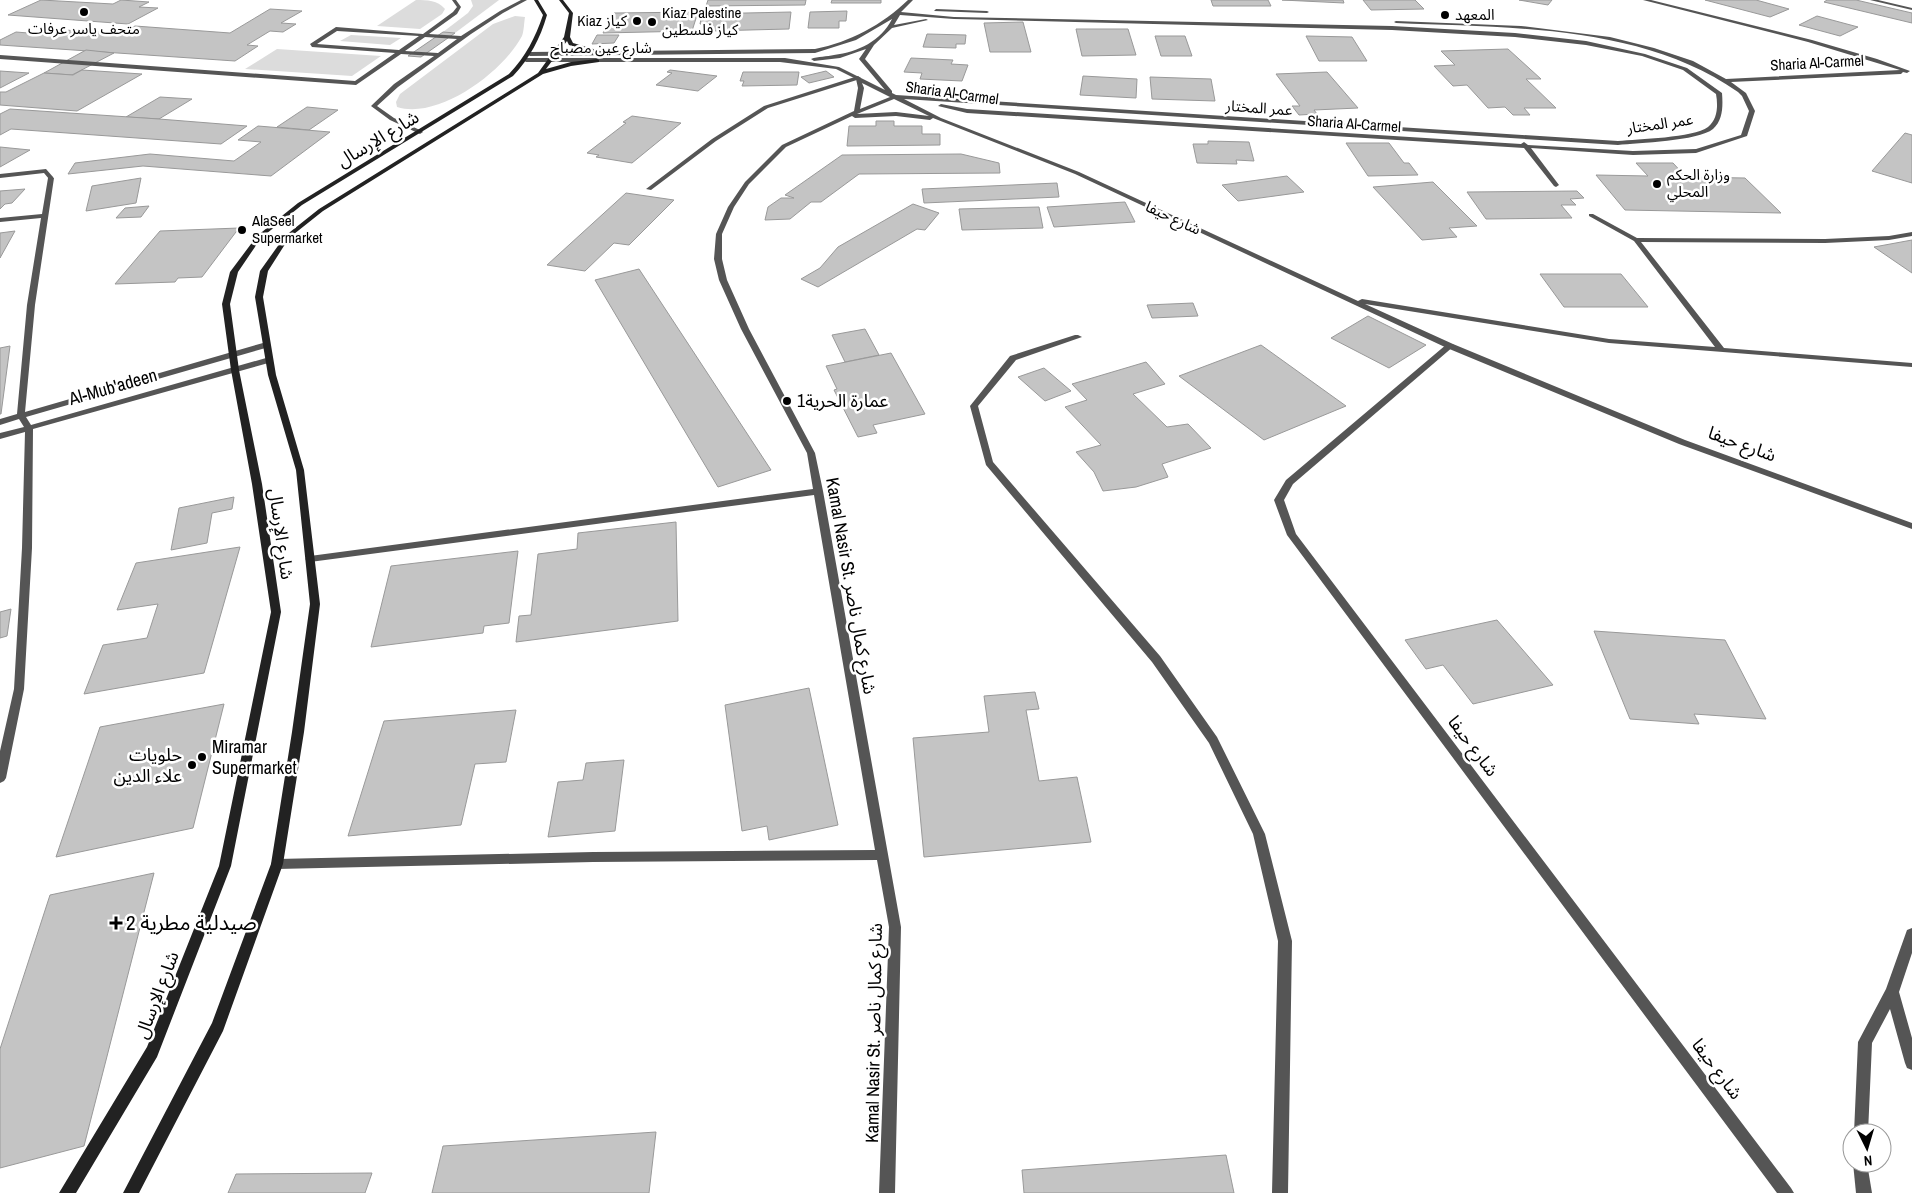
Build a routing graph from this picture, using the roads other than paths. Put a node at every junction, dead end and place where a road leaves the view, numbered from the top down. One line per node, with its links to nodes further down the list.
1 (454, 0): 13 (street)
2 (525, 0): 15 (street)
3 (536, 0): 23 (main road, شارع الإرسال)
4 (561, 0): 14 (main road, شارع الإرسال)
5 (911, 0): 8 (street, شارع عين مصباح)
6 (1645, 0): 28 (street)
7 (1872, 0): 9 (street)
8 (904, 8): 10 (street, شارع عين مصباح); 31 (street, Sharia Al-Carmel)
9 (1912, 8)
10 (898, 13): 11 (street, عمر المختار); 12 (street, شارع عين مصباح); 17 (street, شارع عين مصباح)
11 (954, 18): 12 (street); 32 (street, عمر المختار)
12 (893, 26): 16 (street, شارع عين مصباح)
13 (424, 36): 15 (street); 18 (street); 18 (street)
14 (567, 37): 19 (main road); 24 (main road, شارع الإرسال)
15 (463, 38): 20 (street)
16 (872, 45): 21 (street, شارع عين مصباح); 25 (street)
17 (815, 50): 19 (street, شارع عين مصباح); 21 (street)
18 (402, 51): 20 (street); 22 (street)
19 (604, 53): 24 (street, شارع عين مصباح)
20 (440, 54): 39 (street)
21 (849, 55): 25 (street); 26 (street, شارع عين مصباح)
22 (0, 57)
23 (528, 57): 24 (street, شارع عين مصباح); 24 (street, شارع عين مصباح); 39 (main road, شارع الإرسال)
24 (552, 58): 27 (street, شارع عين مصباح); 29 (main road, شارع الإرسال)
25 (862, 59): 33 (street)
26 (780, 60): 27 (street, شارع عين مصباح); 30 (street)
27 (597, 61): 29 (main road)
28 (1909, 71): 31 (street, Sharia Al-Carmel)
29 (540, 74): 52 (main road, شارع الإرسال)
30 (858, 78): 33 (street); 35 (street); 44 (street)
31 (1724, 81): 32 (street, Sharia Al-Carmel); 41 (street, Sharia Al-Carmel)
32 (1703, 82): 40 (street, عمر المختار)
33 (894, 97): 34 (street, Sharia Al-Carmel); 35 (street, Kamal Nasir St. شارع كمال ناصر); 37 (street, شارع حيفا); 40 (street, عمر المختار)
34 (967, 111): 38 (street); 41 (street, Sharia Al-Carmel)
35 (857, 112): 36 (street, Kamal Nasir St. شارع كمال ناصر)
36 (846, 116): 37 (street); 63 (street, Kamal Nasir St. شارع كمال ناصر)
37 (940, 119): 38 (street, شارع حيفا)
38 (959, 126): 50 (street, شارع حيفا)
39 (420, 132): 55 (main road, شارع الإرسال)
40 (1513, 136): 41 (street)
41 (1528, 147): 43 (street)
42 (0, 176): 46 (street)
43 (1556, 185)
44 (649, 189)
45 (1590, 215): 49 (street)
46 (44, 216): 47 (street); 59 (street)
47 (0, 220)
48 (1912, 234): 49 (street)
49 (1636, 240): 54 (street)
50 (1351, 300): 53 (street, شارع حيفا); 54 (street)
51 (1078, 337): 77 (street)
52 (266, 345): 55 (street); 56 (main road, شارع الإرسال)
53 (1450, 346): 64 (street, شارع حيفا); 78 (street, شارع حيفا)
54 (1722, 351): 57 (street)
55 (234, 354): 58 (main road, شارع الإرسال); 59 (street)
56 (269, 360): 58 (street, Al-Mub'adeen); 65 (main road, شارع الإرسال)
57 (1912, 365)
58 (236, 370): 61 (street, Al-Mub'adeen); 74 (main road, شارع الإرسال)
59 (21, 415): 60 (street); 61 (street)
60 (0, 422)
61 (29, 428): 62 (street, Al-Mub'adeen); 66 (street)
62 (0, 436)
63 (818, 491): 65 (street); 67 (street, Kamal Nasir St. شارع كمال ناصر)
64 (1912, 526)
65 (310, 559): 68 (main road, شارع الإرسال)
66 (0, 778)
67 (883, 855): 68 (street); 76 (street, Kamal Nasir St. شارع كمال ناصر)
68 (277, 864): 75 (main road, شارع الإرسال)
69 (1912, 934): 70 (street)
70 (1892, 992): 71 (street); 72 (street)
71 (1912, 1063)
72 (1861, 1123)
73 (1861, 1173): 79 (street)
74 (66, 1193)
75 (131, 1193)
76 (887, 1193)
77 (1280, 1193)
78 (1786, 1193)
79 (1864, 1193)

